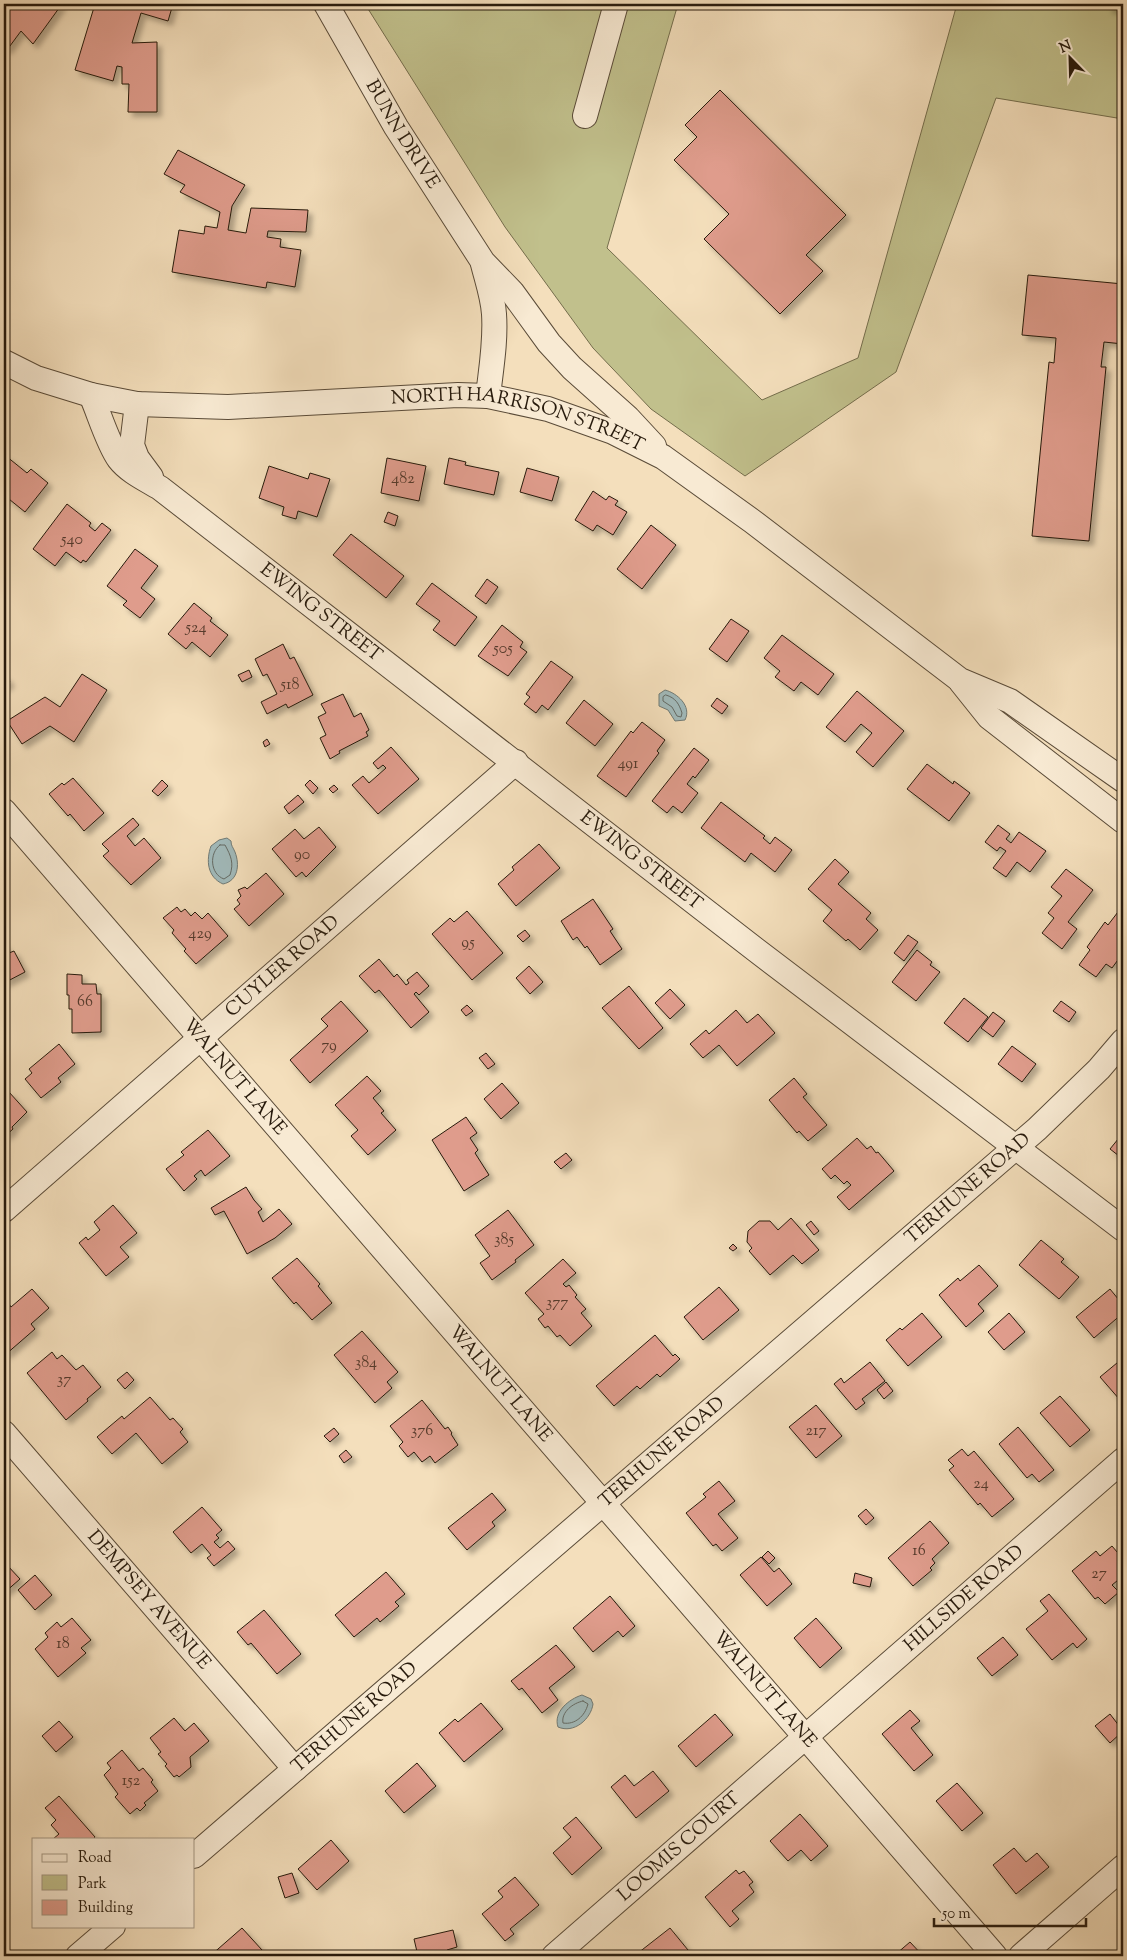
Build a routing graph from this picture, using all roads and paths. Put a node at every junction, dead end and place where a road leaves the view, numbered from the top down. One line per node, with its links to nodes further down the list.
1 (326, 4): 4 (street, BUNN DRIVE)
2 (616, 4): 3 (street)
3 (585, 116)
4 (482, 262): 7 (street, BUNN DRIVE); 9 (street, BUNN DRIVE)
5 (4, 362): 6 (street, NORTH HARRISON STREET)
6 (91, 395): 8 (street, NORTH HARRISON STREET); 10 (street, EWING STREET)
7 (488, 396): 8 (street, NORTH HARRISON STREET); 9 (street, NORTH HARRISON STREET)
8 (137, 404): 10 (street, EWING STREET)
9 (663, 457): 11 (street, NORTH HARRISON STREET)
10 (160, 488): 12 (street, EWING STREET)
11 (960, 680): 13 (street, NORTH HARRISON STREET); 15 (street, NORTH HARRISON STREET)
12 (516, 762): 16 (street, CUYLER ROAD); 18 (street, EWING STREET)
13 (1123, 780)
14 (4, 812): 16 (street, WALNUT LANE)
15 (1123, 821)
16 (202, 1038): 19 (street, CUYLER ROAD); 23 (street, WALNUT LANE)
17 (1123, 1041): 18 (street, TERHUNE ROAD)
18 (1015, 1147): 20 (street, EWING STREET); 23 (street, TERHUNE ROAD)
19 (4, 1210)
20 (1123, 1229)
21 (4, 1432): 25 (street, DEMPSEY AVENUE)
22 (1123, 1460): 24 (street, HILLSIDE ROAD)
23 (602, 1503): 24 (street, WALNUT LANE); 25 (street, TERHUNE ROAD)
24 (806, 1738): 30 (street, LOOMIS COURT); 31 (street, WALNUT LANE)
25 (295, 1769): 26 (street, TERHUNE ROAD)
26 (195, 1855)
27 (1123, 1867): 32 (street)
28 (111, 1928): 29 (street)
29 (78, 1956)
30 (554, 1956)
31 (996, 1956)
32 (1021, 1956)

